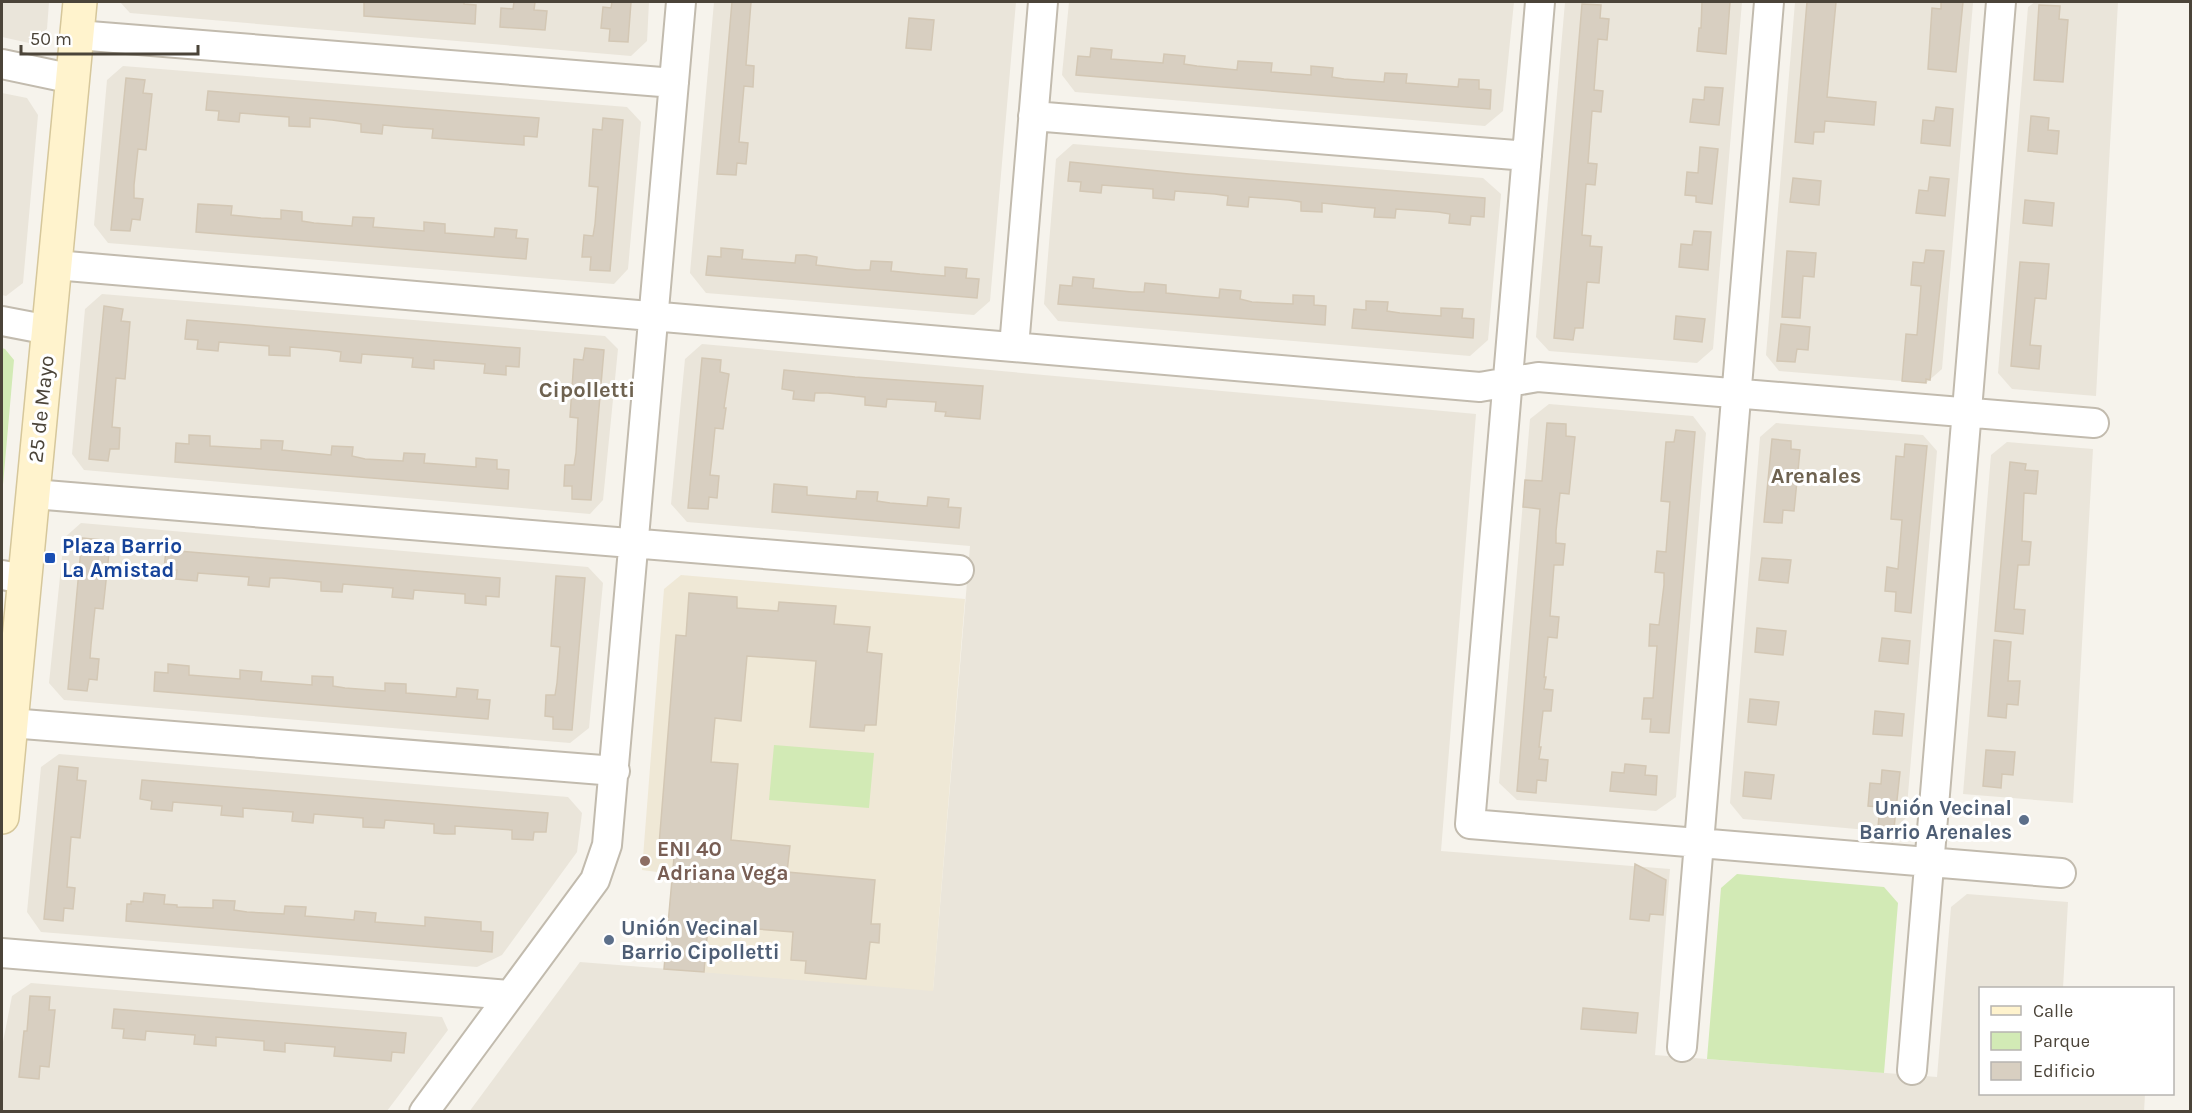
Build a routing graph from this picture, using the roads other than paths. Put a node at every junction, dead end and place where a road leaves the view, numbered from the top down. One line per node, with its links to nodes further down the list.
1 (80, 2): 7 (street, 25 de Mayo)
2 (681, 2): 10 (street)
3 (1043, 2): 11 (street)
4 (1540, 2): 12 (street)
5 (1769, 2): 19 (street)
6 (2001, 2): 20 (street)
7 (77, 35): 9 (street, 25 de Mayo); 10 (street)
8 (2, 64): 9 (street)
9 (73, 79): 13 (street, 25 de Mayo)
10 (674, 83): 14 (street)
11 (1033, 116): 12 (street); 17 (street)
12 (1527, 156): 18 (street)
13 (55, 266): 14 (street); 16 (street, 25 de Mayo)
14 (654, 317): 17 (street); 23 (street)
15 (2, 321): 16 (street)
16 (49, 330): 22 (street, 25 de Mayo)
17 (1014, 347): 18 (street)
18 (1508, 382): 19 (street); 29 (street)
19 (1736, 394): 20 (street); 29 (street)
20 (1966, 413): 21 (street); 30 (street)
21 (2094, 423)
22 (33, 494): 23 (street); 25 (street, 25 de Mayo)
23 (634, 543): 24 (street); 27 (street)
24 (959, 570)
25 (13, 577): 26 (street, 25 de Mayo)
26 (10, 723): 27 (street); 28 (street, 25 de Mayo)
27 (615, 771): 33 (street)
28 (2, 817)
29 (1699, 843): 30 (street); 34 (street)
30 (1929, 862): 31 (street); 35 (street)
31 (2061, 873)
32 (2, 953): 33 (street)
33 (510, 995): 36 (street)
34 (1682, 1047)
35 (1912, 1070)
36 (424, 1112)

